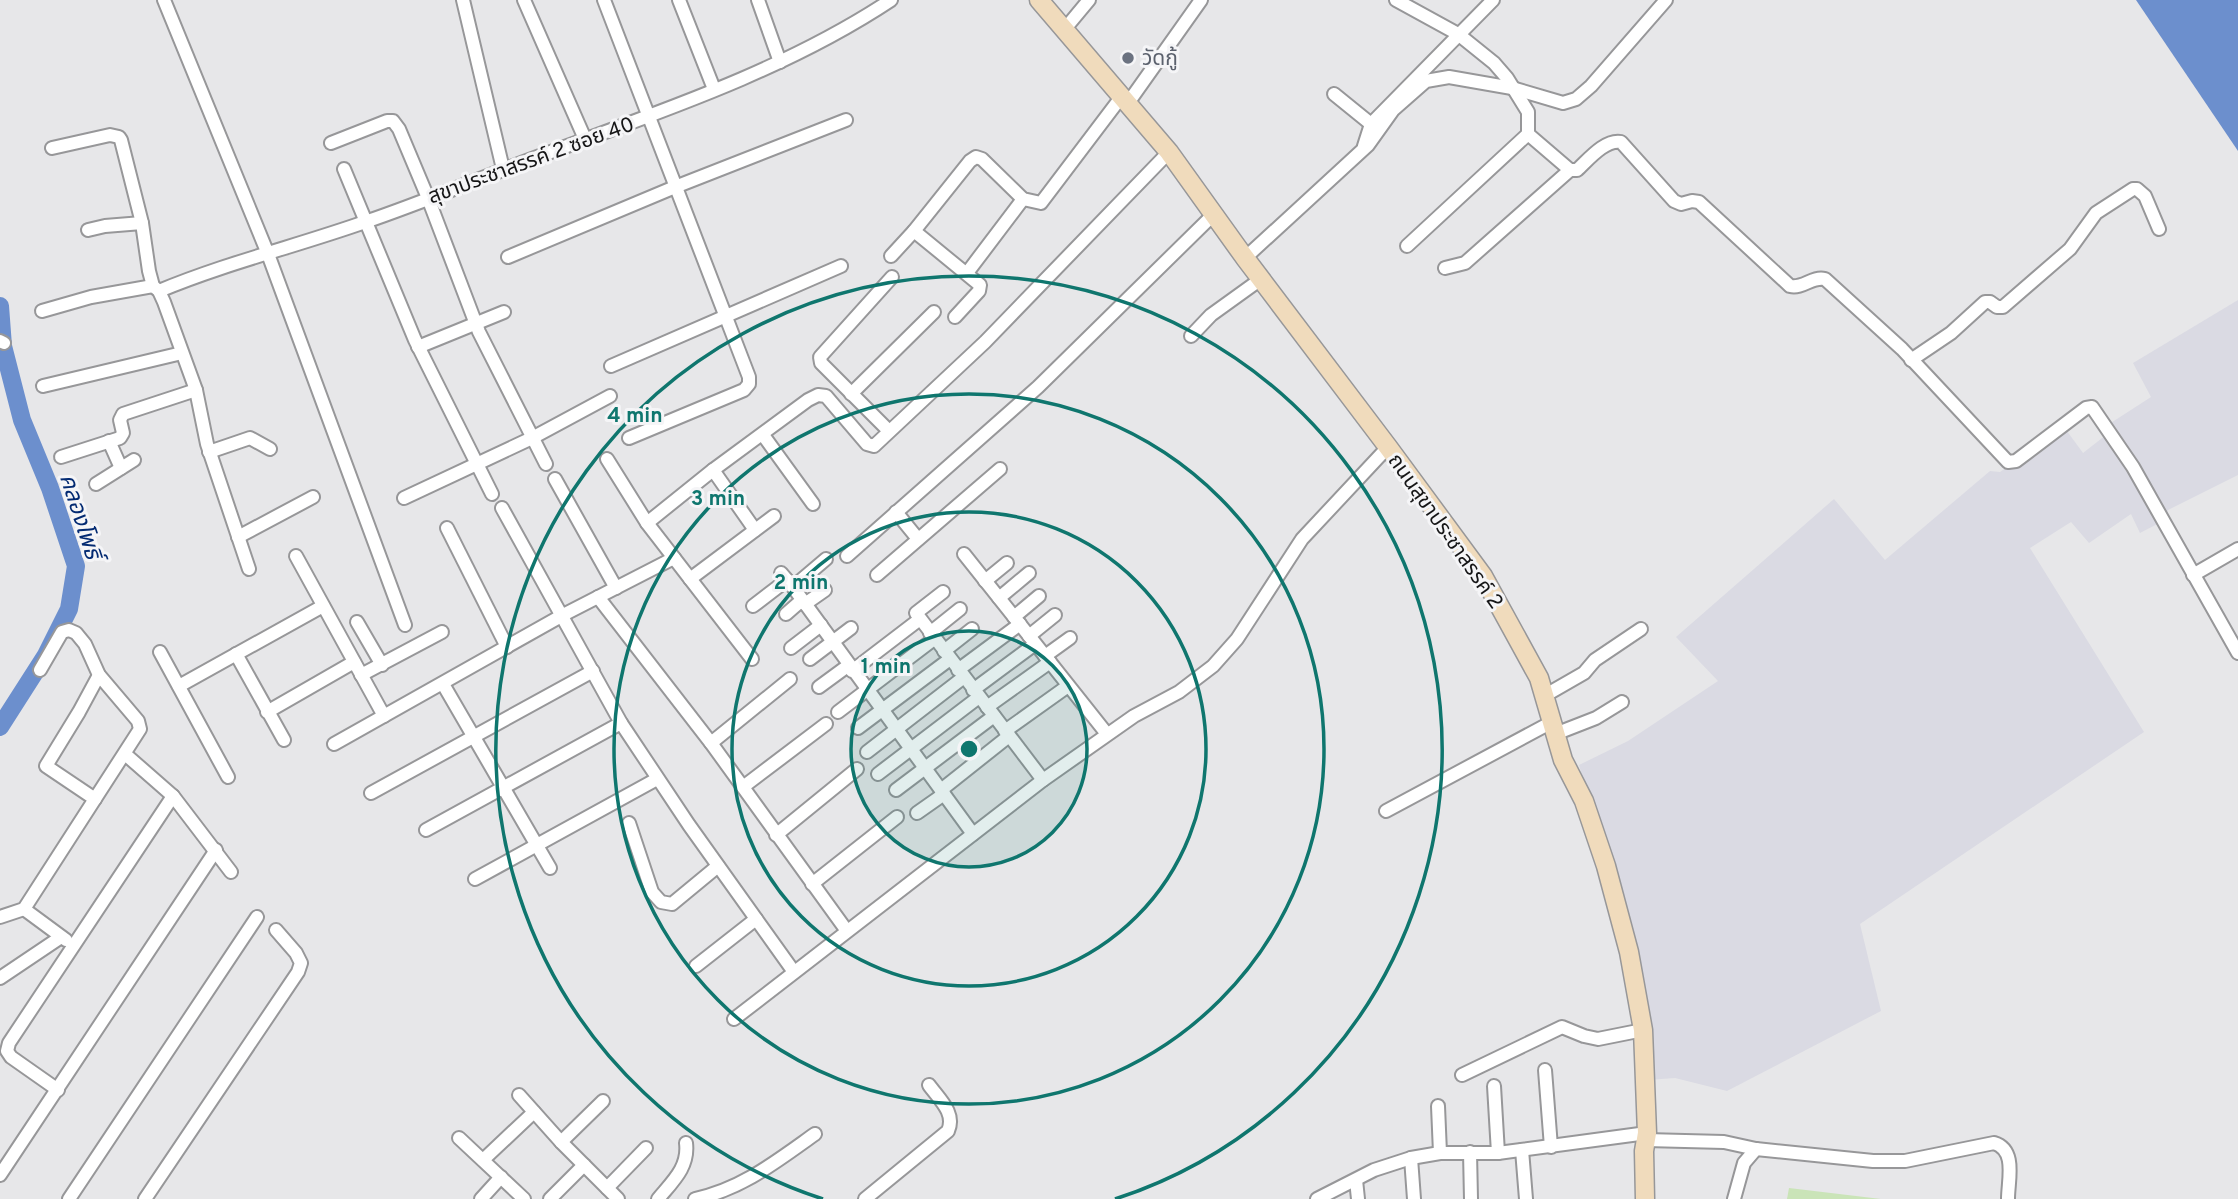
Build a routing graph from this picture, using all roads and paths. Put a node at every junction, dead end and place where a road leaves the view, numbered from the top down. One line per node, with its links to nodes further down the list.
1 (164, 0): 43 (street)
2 (463, 0): 31 (street)
3 (524, 0): 25 (street)
4 (604, 0): 21 (street)
5 (679, 0): 18 (street)
6 (758, 0): 16 (street)
7 (891, 0): 16 (street, สุขาประชาสรรค์ 2 ซอย 40)
8 (1039, 0): 14 (street, ถนนสุขาประชาสรรค์ 2)
9 (1089, 0): 14 (street)
10 (1201, 0): 20 (street)
11 (1396, 0): 15 (street)
12 (1493, 0): 15 (street)
13 (1667, 0): 17 (street)
14 (1064, 30): 20 (street, ถนนสุขาประชาสรรค์ 2)
15 (1458, 34): 17 (street); 23 (street)
16 (780, 61): 18 (street, สุขาประชาสรรค์ 2 ซอย 40)
17 (1512, 88): 24 (street); 28 (street)
18 (714, 89): 21 (street, สุขาประชาสรรค์ 2 ซอย 40)
19 (1334, 94): 23 (street)
20 (1125, 100): 29 (street, ถนนสุขาประชาสรรค์ 2); 35 (street)
21 (648, 116): 25 (street, สุขาประชาสรรค์ 2 ซอย 40); 33 (street)
22 (846, 120): 33 (street)
23 (1371, 124): 28 (street)
24 (1528, 134): 32 (street); 42 (street)
25 (585, 139): 31 (street, สุขาประชาสรรค์ 2 ซอย 40)
26 (331, 143): 34 (street)
27 (52, 148): 38 (street)
28 (1363, 149): 46 (street)
29 (1169, 152): 36 (street, ถนนสุขาประชาสรรค์ 2); 68 (street)
30 (344, 169): 37 (street)
31 (503, 169): 34 (street, สุขาประชาสรรค์ 2 ซอย 40)
32 (1570, 170): 48 (street); 62 (street)
33 (675, 187): 45 (street); 57 (street)
34 (428, 198): 37 (street, สุขาประชาสรรค์ 2 ซอย 40); 58 (street)
35 (1023, 199): 41 (street); 49 (street)
36 (1214, 214): 46 (street, ถนนสุขาประชาสรรค์ 2); 91 (street)
37 (367, 222): 43 (street, สุขาประชาสรรค์ 2 ซอย 40); 60 (street)
38 (142, 223): 40 (street); 52 (street)
39 (2159, 229): 62 (street)
40 (88, 230)
41 (914, 231): 44 (street); 49 (street)
42 (1407, 246)
43 (268, 254): 52 (street, สุขาประชาสรรค์ 2 ซอย 40); 128 (street)
44 (891, 256)
45 (508, 257)
46 (1245, 258): 51 (street, ถนนสุขาประชาสรรค์ 2)
47 (841, 266): 57 (street)
48 (1445, 268)
49 (967, 274): 56 (street)
50 (892, 277): 66 (street)
51 (1261, 279): 59 (street); 73 (street, ถนนสุขาประชาสรรค์ 2)
52 (156, 288): 53 (street, สุขาประชาสรรค์ 2 ซอย 40); 61 (street)
53 (42, 311)
54 (934, 312): 66 (street)
55 (503, 313): 58 (street)
56 (955, 317)
57 (725, 318): 63 (street); 71 (street)
58 (476, 324): 60 (street); 70 (street)
59 (1191, 336)
60 (418, 347): 79 (street)
61 (182, 353): 64 (street); 65 (street)
62 (1911, 360): 108 (street)
63 (611, 366)
64 (43, 386)
65 (196, 390): 72 (street); 75 (street)
66 (851, 394): 68 (street)
67 (610, 396): 70 (street)
68 (889, 431): 69 (street)
69 (763, 435): 83 (street); 89 (street)
70 (531, 438): 79 (street); 80 (street)
71 (629, 438)
72 (109, 441): 76 (street); 81 (street)
73 (1388, 447): 160 (street, ถนนสุขาประชาสรรค์ 2); 173 (street)
74 (270, 449): 75 (street)
75 (209, 452): 96 (street)
76 (61, 457)
77 (607, 459): 93 (street)
78 (134, 460): 81 (street)
79 (477, 464): 86 (street); 88 (street)
80 (546, 464)
81 (121, 468): 85 (street)
82 (1000, 469): 97 (street)
83 (713, 470): 93 (street); 95 (street)
84 (555, 480): 112 (street)
85 (96, 484)
86 (492, 494)
87 (313, 497): 96 (street)
88 (404, 498)
89 (813, 504)
90 (502, 508): 123 (street)
91 (896, 512): 97 (street); 101 (street)
92 (774, 516): 95 (street)
93 (648, 523): 102 (street)
94 (447, 527): 138 (street)
95 (755, 530): 109 (street)
96 (238, 537): 105 (street)
97 (918, 539): 107 (street)
98 (2238, 549): 108 (street)
99 (964, 554): 111 (street)
100 (296, 556): 119 (street)
101 (846, 556)
102 (674, 558): 109 (street); 112 (street)
103 (826, 559): 110 (street)
104 (1007, 563): 111 (street)
105 (249, 569)
106 (1029, 573): 117 (street)
107 (877, 575)
108 (2193, 575): 141 (street)
109 (690, 579): 143 (street)
110 (787, 580): 118 (street); 120 (street)
111 (985, 581): 117 (street)
112 (617, 588): 116 (street)
113 (825, 590): 118 (street)
114 (943, 592): 125 (street)
115 (1039, 596): 126 (street)
116 (598, 597): 123 (street); 176 (street)
117 (999, 598): 126 (street)
118 (804, 602): 122 (street); 129 (street)
119 (323, 606): 142 (street); 146 (street)
120 (753, 606)
121 (960, 609): 134 (street)
122 (786, 614)
123 (563, 615): 138 (street); 151 (street)
124 (1055, 615): 136 (street)
125 (920, 619): 134 (street); 149 (street)
126 (1017, 621): 136 (street); 148 (street)
127 (357, 622): 147 (street)
128 (405, 625)
129 (821, 625): 137 (street); 139 (street)
130 (851, 628): 137 (street)
131 (972, 629): 148 (street)
132 (1641, 629): 160 (street)
133 (442, 632): 147 (street)
134 (932, 636): 148 (street); 159 (street)
135 (1070, 639): 145 (street)
136 (1032, 640): 145 (street); 162 (street)
137 (832, 641): 144 (street); 149 (street)
138 (508, 647): 155 (street)
139 (791, 648)
140 (160, 652): 156 (street)
141 (2238, 653)
142 (236, 654): 156 (street); 164 (street)
143 (752, 659)
144 (810, 659)
145 (1047, 659): 157 (street); 162 (street)
146 (354, 662): 153 (street); 164 (street)
147 (382, 664): 153 (street)
148 (954, 664): 162 (street); 163 (street); 171 (street)
149 (850, 668): 158 (street); 159 (street)
150 (40, 670): 152 (street)
151 (593, 671): 167 (street); 174 (street)
152 (99, 675): 180 (street); 193 (street)
153 (361, 676): 166 (street)
154 (790, 679): 176 (street)
155 (443, 684): 166 (street); 174 (street)
156 (179, 686): 184 (street)
157 (1068, 686): 172 (street); 173 (street)
158 (819, 687)
159 (866, 690): 163 (street); 165 (street)
160 (1544, 696): 170 (street, ถนนสุขาประชาสรรค์ 2)
161 (1622, 702): 170 (street)
162 (983, 703): 172 (street); 178 (street); 182 (street)
163 (881, 710): 169 (street); 171 (street)
164 (267, 712): 175 (street)
165 (838, 712)
166 (384, 716): 177 (street)
167 (621, 723): 185 (street); 188 (street)
168 (826, 724): 187 (street)
169 (858, 728)
170 (1553, 728): 194 (street); 220 (street, ถนนสุขาประชาสรรค์ 2)
171 (896, 730): 178 (street); 179 (street)
172 (1007, 734): 186 (street); 190 (street)
173 (1107, 734): 186 (street)
174 (474, 737): 188 (street); 191 (street)
175 (284, 740)
176 (711, 743): 187 (street)
177 (334, 744)
178 (911, 750): 182 (street); 183 (street)
179 (867, 752)
180 (125, 754): 192 (street); 193 (street)
181 (857, 769): 200 (street)
182 (925, 769): 189 (street); 190 (street)
183 (878, 774)
184 (228, 777)
185 (657, 779): 201 (street); 203 (street)
186 (1044, 780): 199 (street)
187 (743, 787): 200 (street)
188 (504, 788): 198 (street); 201 (street)
189 (896, 790)
190 (943, 792): 195 (street); 199 (street)
191 (371, 793)
192 (173, 796): 202 (street); 215 (street)
193 (95, 799): 208 (street)
194 (1386, 811)
195 (917, 813)
196 (897, 817): 207 (street)
197 (629, 823): 203 (street)
198 (426, 830)
199 (973, 834): 213 (street)
200 (776, 835): 207 (street)
201 (537, 845): 204 (street); 206 (street)
202 (216, 850): 205 (street); 225 (street)
203 (718, 866): 211 (street)
204 (550, 868)
205 (231, 873)
206 (475, 880)
207 (812, 884): 213 (street)
208 (24, 909): 209 (street); 214 (street)
209 (0, 917)
210 (257, 917): 249 (street)
211 (756, 919): 216 (street); 217 (street)
212 (276, 930): 250 (street)
213 (847, 931): 217 (street)
214 (61, 937): 215 (street); 218 (street)
215 (73, 946): 225 (street)
216 (696, 966)
217 (794, 972): 219 (street)
218 (0, 978)
219 (733, 1019)
220 (1643, 1030): 222 (street); 231 (street, ถนนสุขาประชาสรรค์ 2)
221 (1545, 1070): 235 (street)
222 (1462, 1074)
223 (929, 1085): 257 (street)
224 (1494, 1086): 241 (street)
225 (58, 1090): 245 (street)
226 (519, 1095): 229 (street)
227 (603, 1101): 233 (street)
228 (1437, 1106): 240 (street)
229 (534, 1112): 233 (street); 243 (street)
230 (815, 1134): 256 (street)
231 (1647, 1136): 235 (street); 237 (street); 263 (street, ถนนสุขาประชาสรรค์ 2)
232 (459, 1138): 243 (street)
233 (561, 1142): 244 (street)
234 (686, 1143): 255 (street)
235 (1551, 1147): 238 (street)
236 (646, 1148): 248 (street)
237 (1756, 1149): 264 (street); 265 (street)
238 (1522, 1150): 241 (street); 262 (street)
239 (1470, 1152): 240 (street); 241 (street); 261 (street)
240 (1440, 1153): 242 (street)
241 (1498, 1153)
242 (1411, 1158): 247 (street); 260 (street)
243 (483, 1160): 246 (street)
244 (584, 1165): 248 (street); 253 (street)
245 (0, 1175)
246 (501, 1177): 251 (street); 252 (street)
247 (1356, 1180): 258 (street); 259 (street)
248 (607, 1188): 254 (street)
249 (69, 1199)
250 (145, 1199)
251 (481, 1199)
252 (524, 1199)
253 (550, 1199)
254 (618, 1199)
255 (658, 1199)
256 (695, 1199)
257 (865, 1199)
258 (1317, 1199)
259 (1358, 1199)
260 (1414, 1199)
261 (1471, 1199)
262 (1526, 1199)
263 (1645, 1199)
264 (1734, 1199)
265 (2008, 1199)

